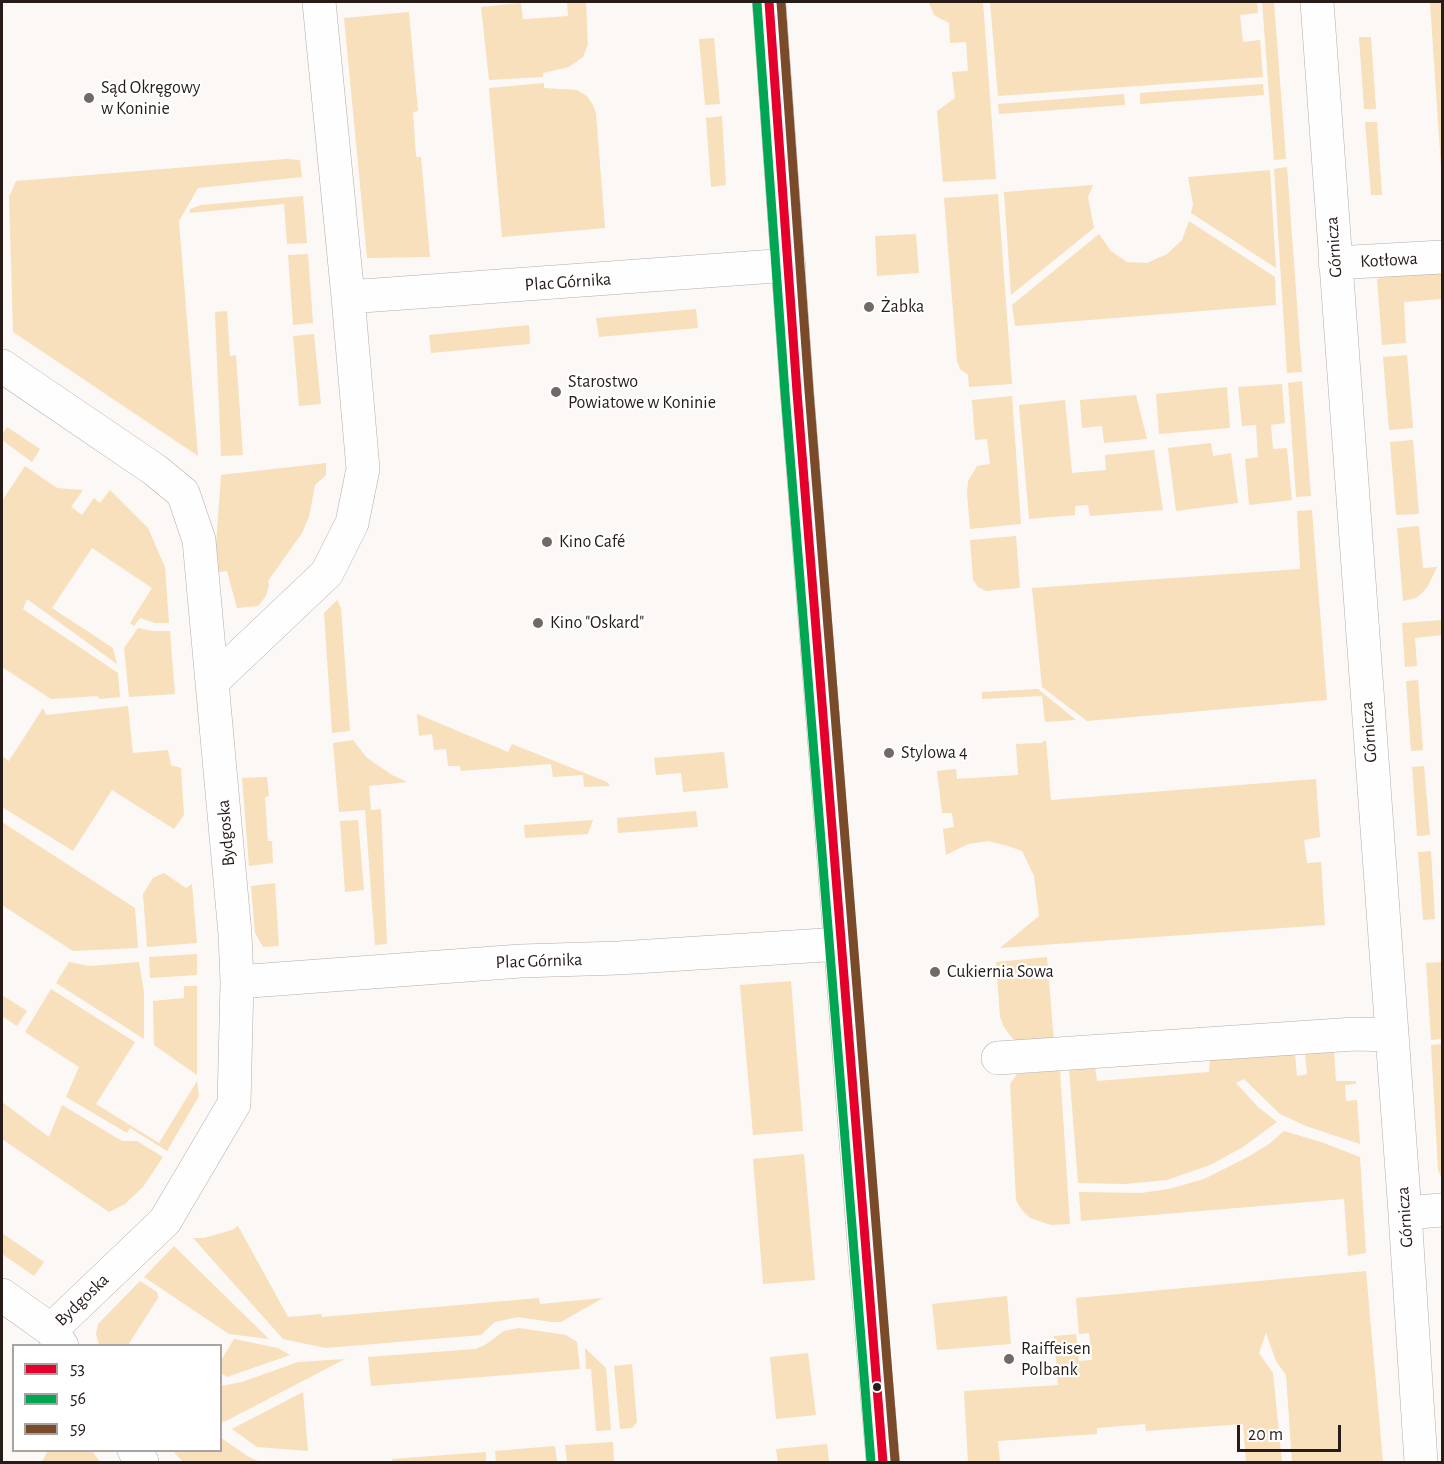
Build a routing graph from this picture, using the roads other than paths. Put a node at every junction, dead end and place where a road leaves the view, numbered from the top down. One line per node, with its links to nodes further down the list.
1 (319, 2): 7 (street)
2 (769, 2): 6 (street)
3 (1317, 2): 5 (street, Górnicza)
4 (1443, 257): 5 (street, Kotłowa)
5 (1335, 263): 12 (street, Górnicza)
6 (789, 265): 7 (street, Plac Górnika); 10 (street)
7 (348, 297): 9 (street)
8 (2, 366): 9 (street, Bydgoska)
9 (212, 682): 11 (street, Bydgoska)
10 (840, 944): 11 (street, Plac Górnika); 18 (street)
11 (237, 982): 17 (street, Bydgoska)
12 (1392, 1035): 13 (street); 15 (street, Górnicza)
13 (998, 1058)
14 (1443, 1210): 15 (street)
15 (1405, 1213): 19 (street, Górnicza)
16 (2, 1295): 17 (street)
17 (56, 1338)
18 (883, 1462)
19 (1421, 1462)

